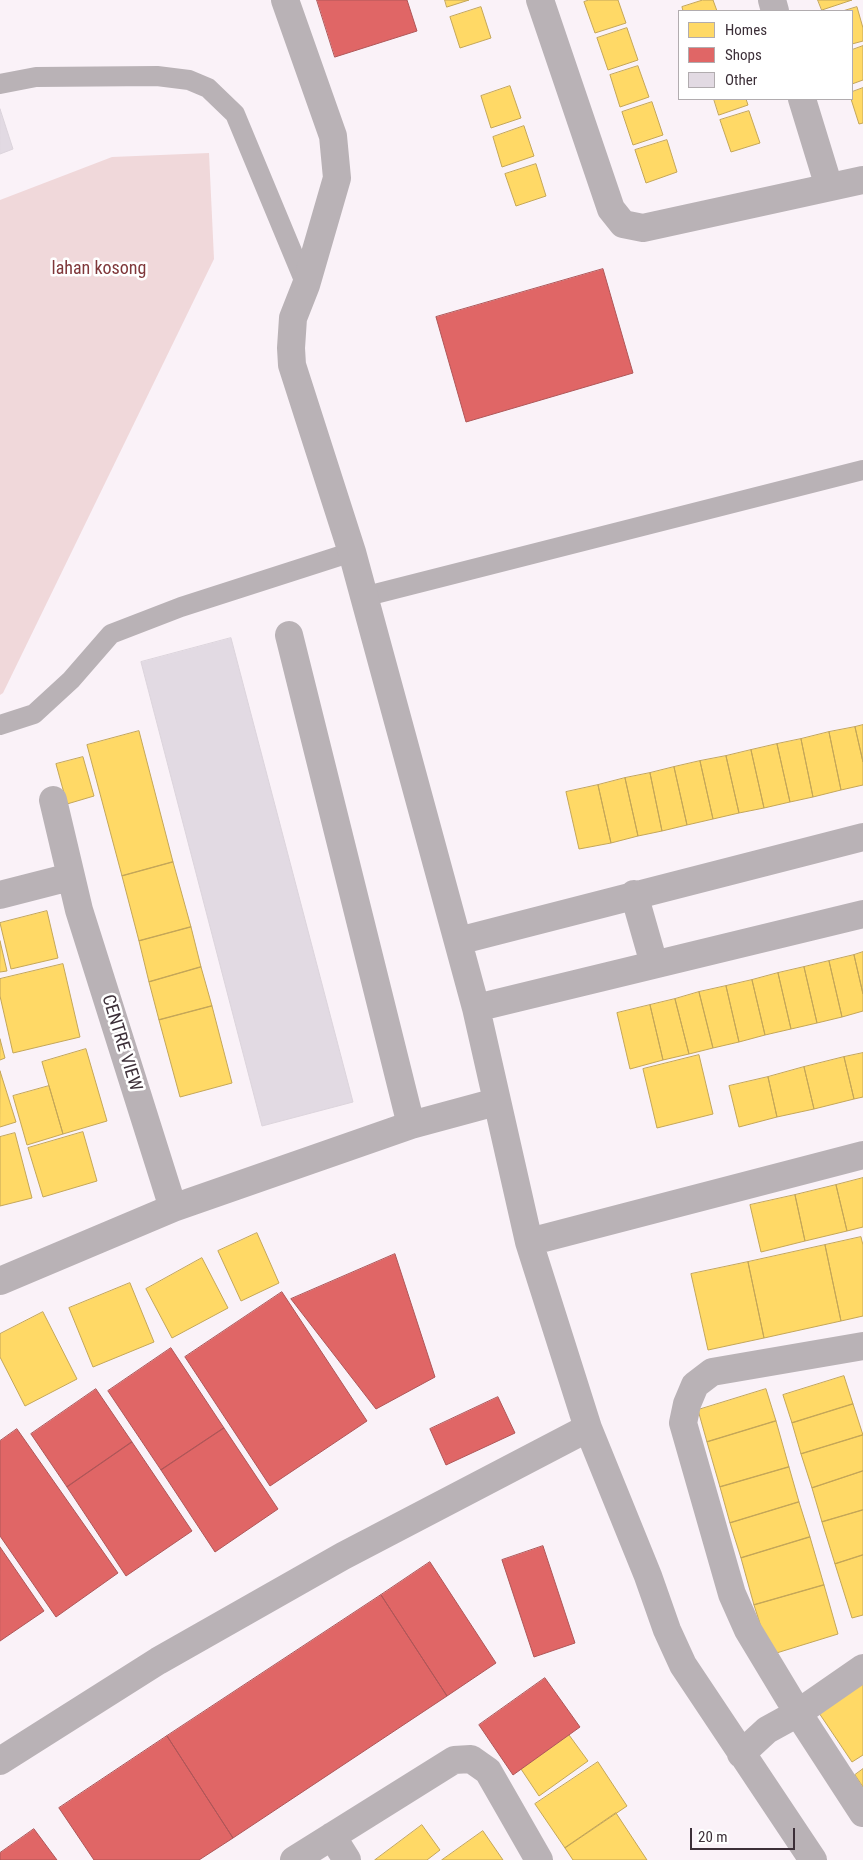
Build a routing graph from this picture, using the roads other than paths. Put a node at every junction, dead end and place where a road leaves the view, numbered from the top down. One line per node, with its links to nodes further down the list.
1 (285, 0): 7 (street)
2 (540, 0): 6 (street)
3 (0, 84): 7 (lane)
4 (802, 100): 6 (street)
5 (863, 180): 6 (street)
6 (829, 187)
7 (306, 285): 9 (street)
8 (863, 470): 10 (lane)
9 (352, 552): 10 (street); 12 (lane)
10 (363, 596): 19 (street)
11 (289, 635): 23 (street)
12 (0, 726)
13 (52, 800): 15 (street, CENTRE VIEW)
14 (863, 837): 16 (street)
15 (70, 877): 17 (street); 25 (street, CENTRE VIEW)
16 (634, 894): 19 (street); 20 (street)
17 (0, 895)
18 (863, 914): 20 (street)
19 (458, 941): 21 (street)
20 (654, 964): 21 (street)
21 (476, 1008): 22 (street)
22 (496, 1102): 23 (street); 26 (street)
23 (411, 1125): 25 (street)
24 (863, 1155): 26 (street)
25 (173, 1208): 27 (street)
26 (529, 1242): 29 (street)
27 (0, 1281)
28 (863, 1346): 31 (street)
29 (588, 1428): 32 (street); 33 (street)
30 (863, 1668): 31 (street)
31 (798, 1713): 32 (street); 34 (street)
32 (741, 1754): 39 (street)
33 (0, 1761)
34 (863, 1813)
35 (332, 1836): 36 (street); 37 (street); 38 (street)
36 (294, 1860)
37 (347, 1860)
38 (539, 1860)
39 (813, 1860)

